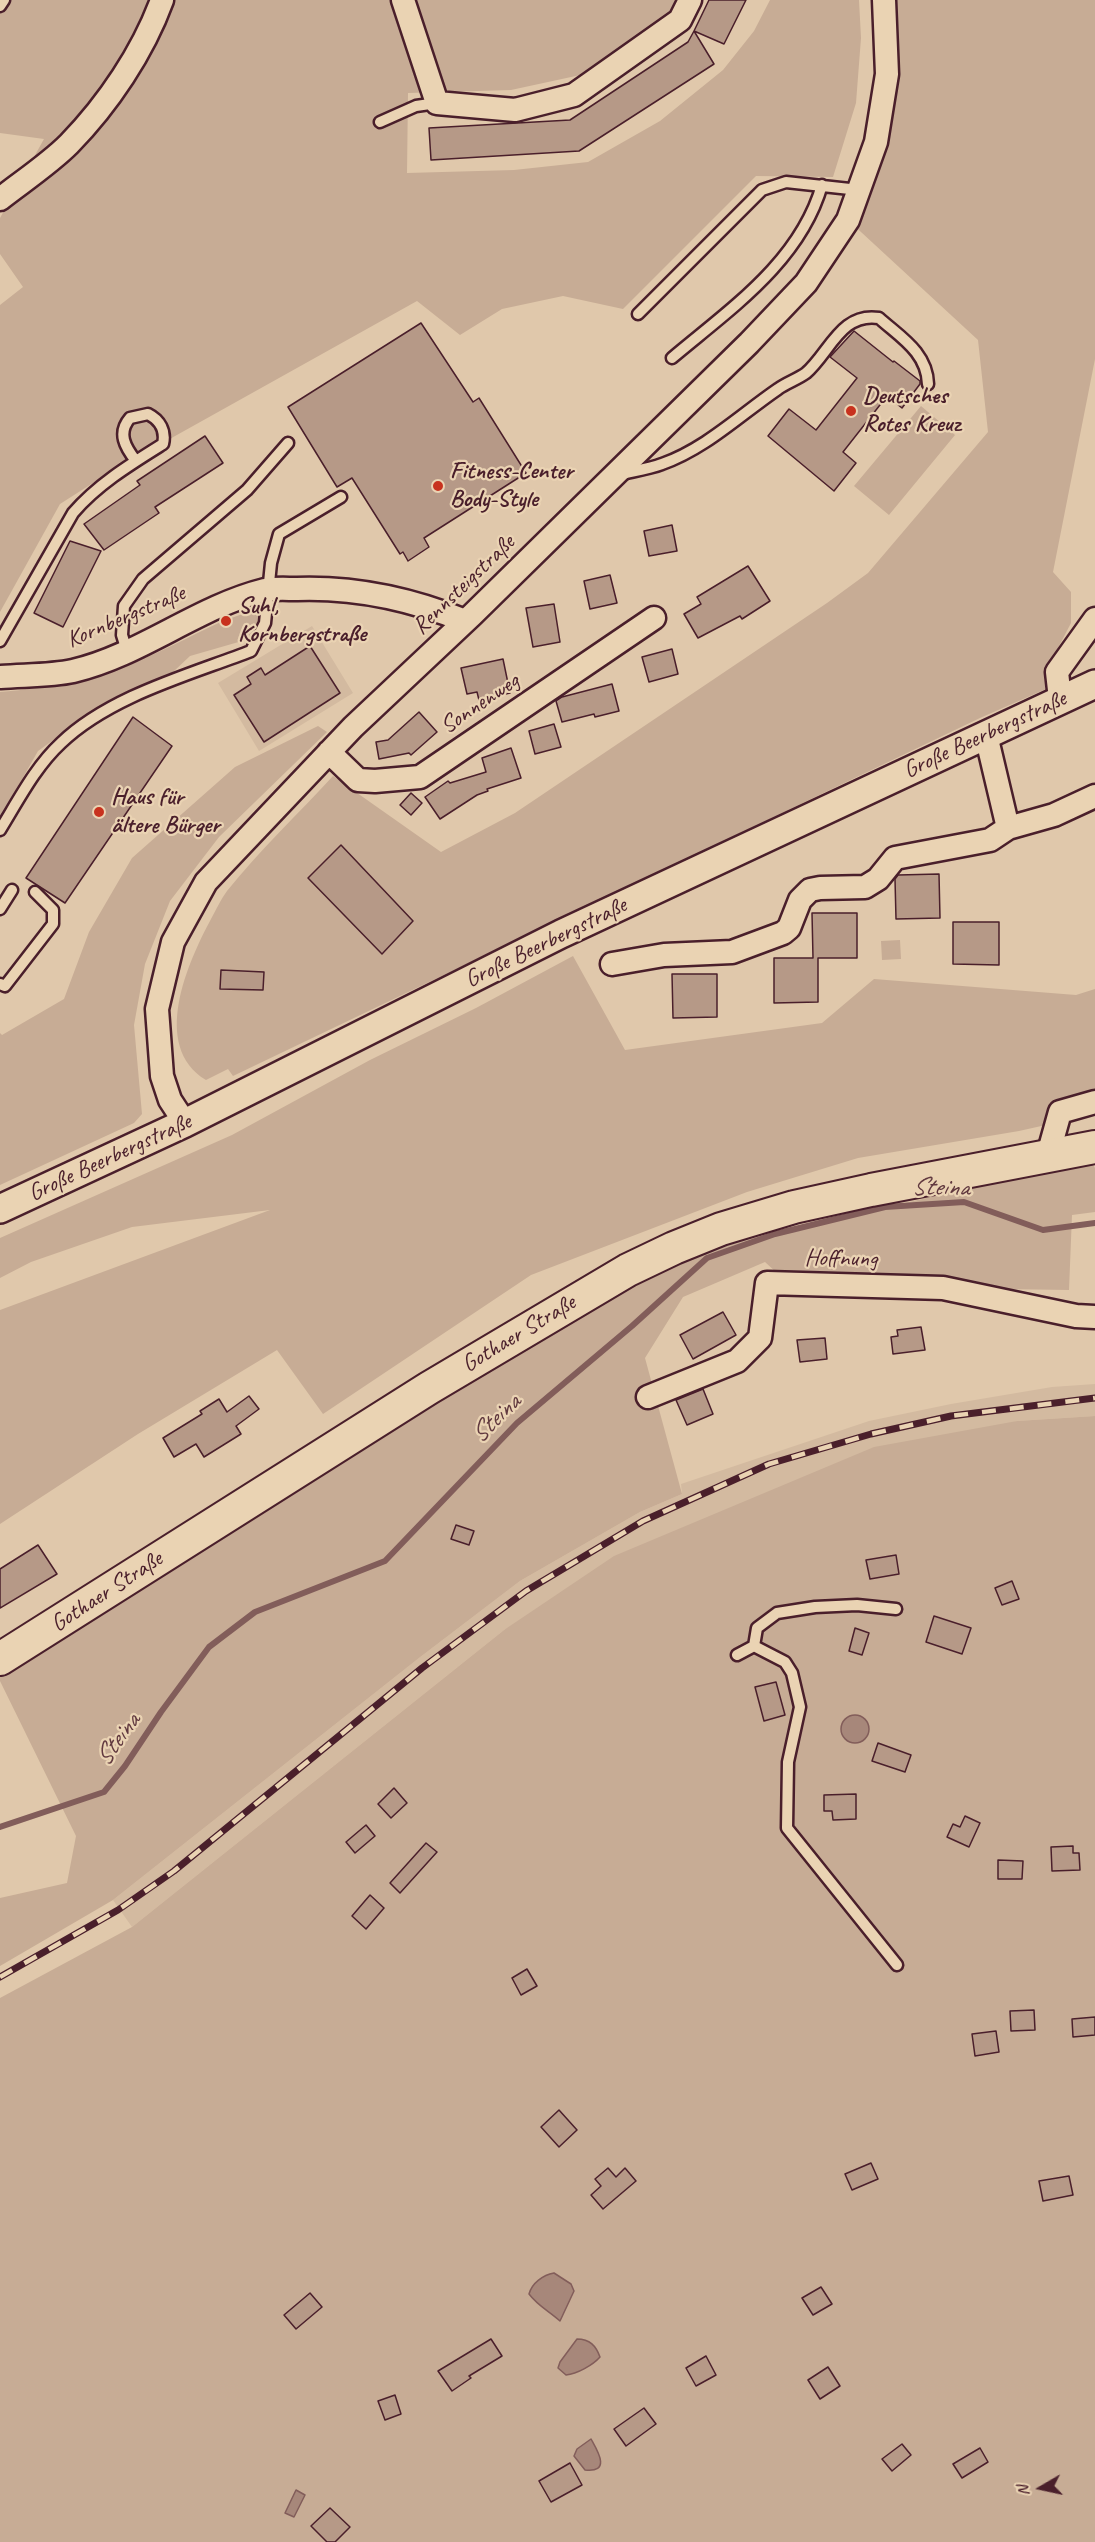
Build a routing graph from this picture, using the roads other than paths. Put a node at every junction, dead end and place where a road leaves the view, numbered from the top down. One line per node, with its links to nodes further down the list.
1 (4, 0): 6 (lane)
2 (162, 0): 11 (street)
3 (403, 0): 7 (street)
4 (690, 0): 7 (street)
5 (884, 0): 10 (street, Rennsteigstraße)
6 (0, 6)
7 (437, 103): 8 (lane)
8 (380, 122)
9 (822, 185): 10 (lane); 12 (lane); 13 (lane)
10 (859, 190): 17 (street, Rennsteigstraße)
11 (0, 199)
12 (638, 314)
13 (672, 358)
14 (928, 384): 17 (lane)
15 (288, 443): 24 (lane)
16 (136, 461): 16 (lane); 23 (lane)
17 (615, 475): 22 (street, Rennsteigstraße)
18 (340, 497): 19 (lane)
19 (269, 590): 22 (street, Kornbergstraße); 24 (street, Kornbergstraße); 32 (lane)
20 (654, 618): 29 (street, Sonnenweg)
21 (1095, 619): 27 (street)
22 (465, 621): 29 (street, Rennsteigstraße)
23 (0, 641)
24 (127, 651): 25 (street, Kornbergstraße)
25 (0, 677)
26 (1095, 684): 27 (street, Große Beerbergstraße)
27 (1060, 699): 28 (street, Große Beerbergstraße)
28 (986, 735): 31 (street); 39 (street, Große Beerbergstraße)
29 (329, 752): 39 (street, Rennsteigstraße)
30 (1095, 796): 31 (street)
31 (1008, 828): 36 (street)
32 (0, 830)
33 (12, 890): 35 (lane)
34 (35, 892): 37 (lane)
35 (0, 909)
36 (612, 964)
37 (0, 984)
38 (1095, 1102): 41 (street)
39 (185, 1123): 42 (street, Große Beerbergstraße)
40 (1095, 1147): 41 (main road, Gothaer Straße)
41 (1048, 1155): 48 (main road, Gothaer Straße)
42 (0, 1209)
43 (1095, 1317): 44 (street, Hoffnung)
44 (648, 1397)
45 (896, 1609): 46 (lane)
46 (754, 1646): 47 (lane); 49 (lane)
47 (737, 1656)
48 (0, 1659)
49 (897, 1965)

